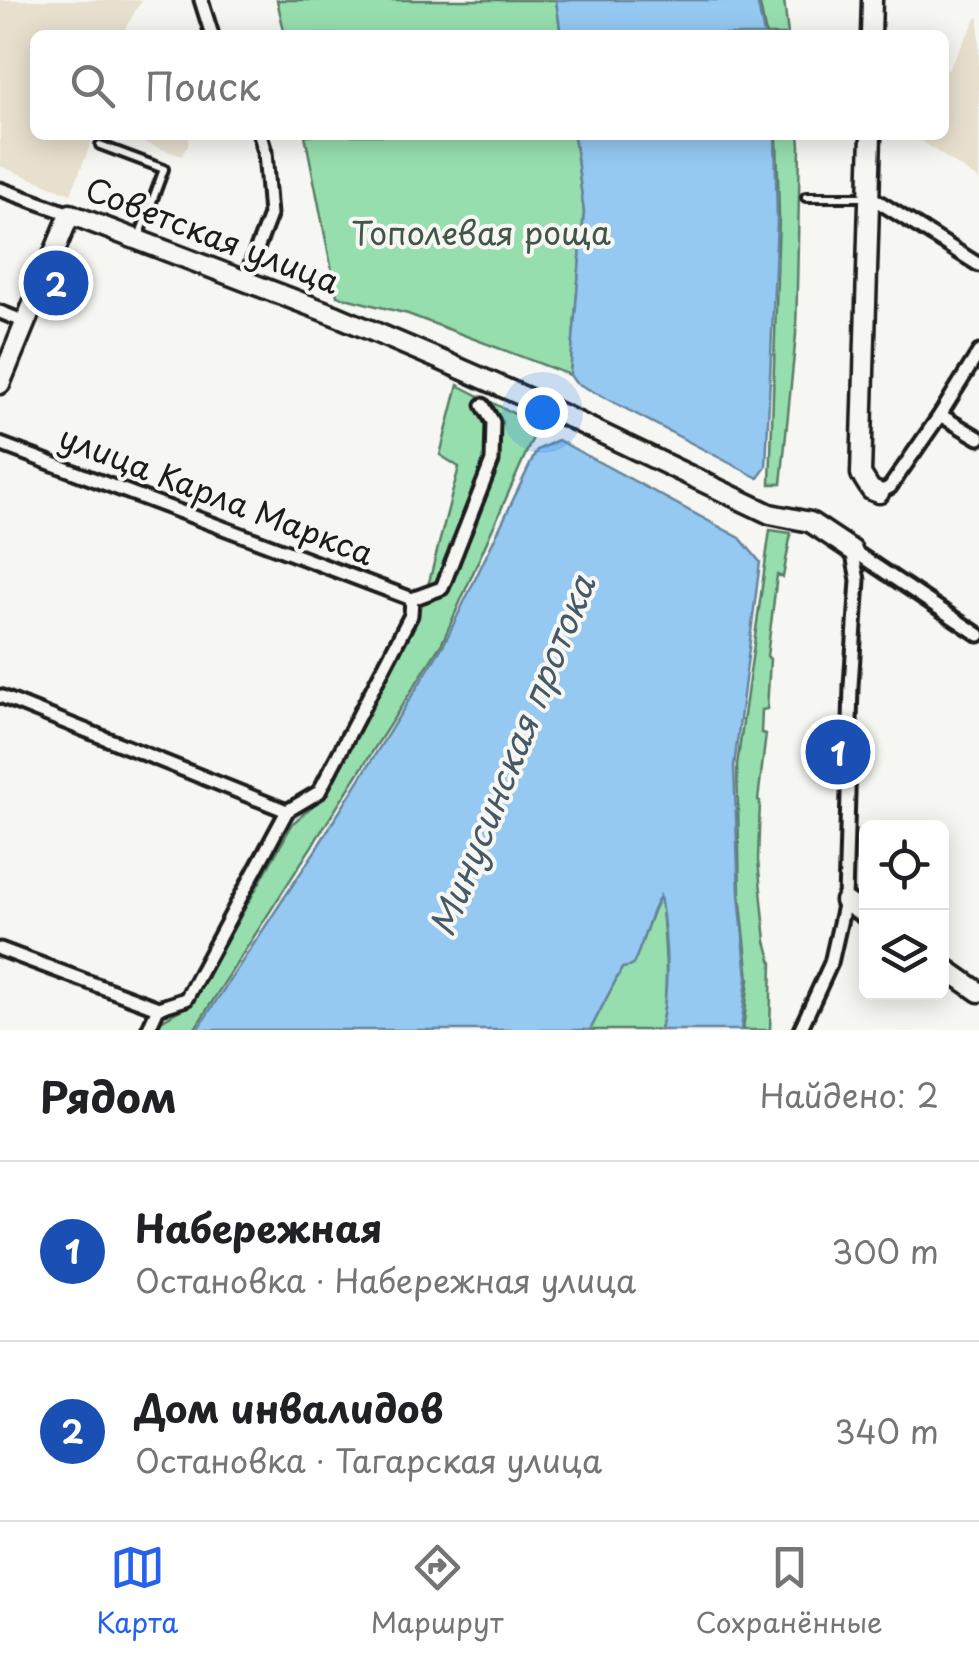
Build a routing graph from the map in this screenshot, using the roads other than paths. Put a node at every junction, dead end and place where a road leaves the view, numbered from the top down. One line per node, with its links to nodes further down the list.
1 (202, 0): 3 (street)
2 (872, 0): 4 (street)
3 (211, 30)
4 (872, 30)
5 (262, 140): 14 (street)
6 (871, 140): 9 (street)
7 (100, 145): 12 (lane)
8 (0, 188): 11 (street, Советская улица)
9 (871, 196): 10 (lane); 13 (street); 23 (street)
10 (806, 197)
11 (70, 214): 12 (street, Советская улица); 16 (street)
12 (138, 239): 14 (street, Советская улица)
13 (979, 265)
14 (245, 280): 24 (street, Советская улица)
15 (0, 312): 16 (street)
16 (25, 322): 18 (street)
17 (979, 352): 20 (street)
18 (0, 384)
19 (482, 405): 27 (street)
20 (940, 415): 21 (street); 23 (street)
21 (979, 438)
22 (0, 444): 27 (street, улица Карла Маркса)
23 (879, 493)
24 (852, 550): 25 (street); 26 (street)
25 (877, 567): 26 (street); 28 (street)
26 (858, 580): 31 (street)
27 (412, 599): 30 (street)
28 (979, 635)
29 (0, 696): 30 (street)
30 (286, 810): 36 (street)
31 (846, 901): 32 (street); 38 (street)
32 (859, 910)
33 (0, 949): 36 (street)
34 (949, 971): 35 (street)
35 (979, 992)
36 (158, 1008): 37 (street)
37 (148, 1030)
38 (800, 1030)

